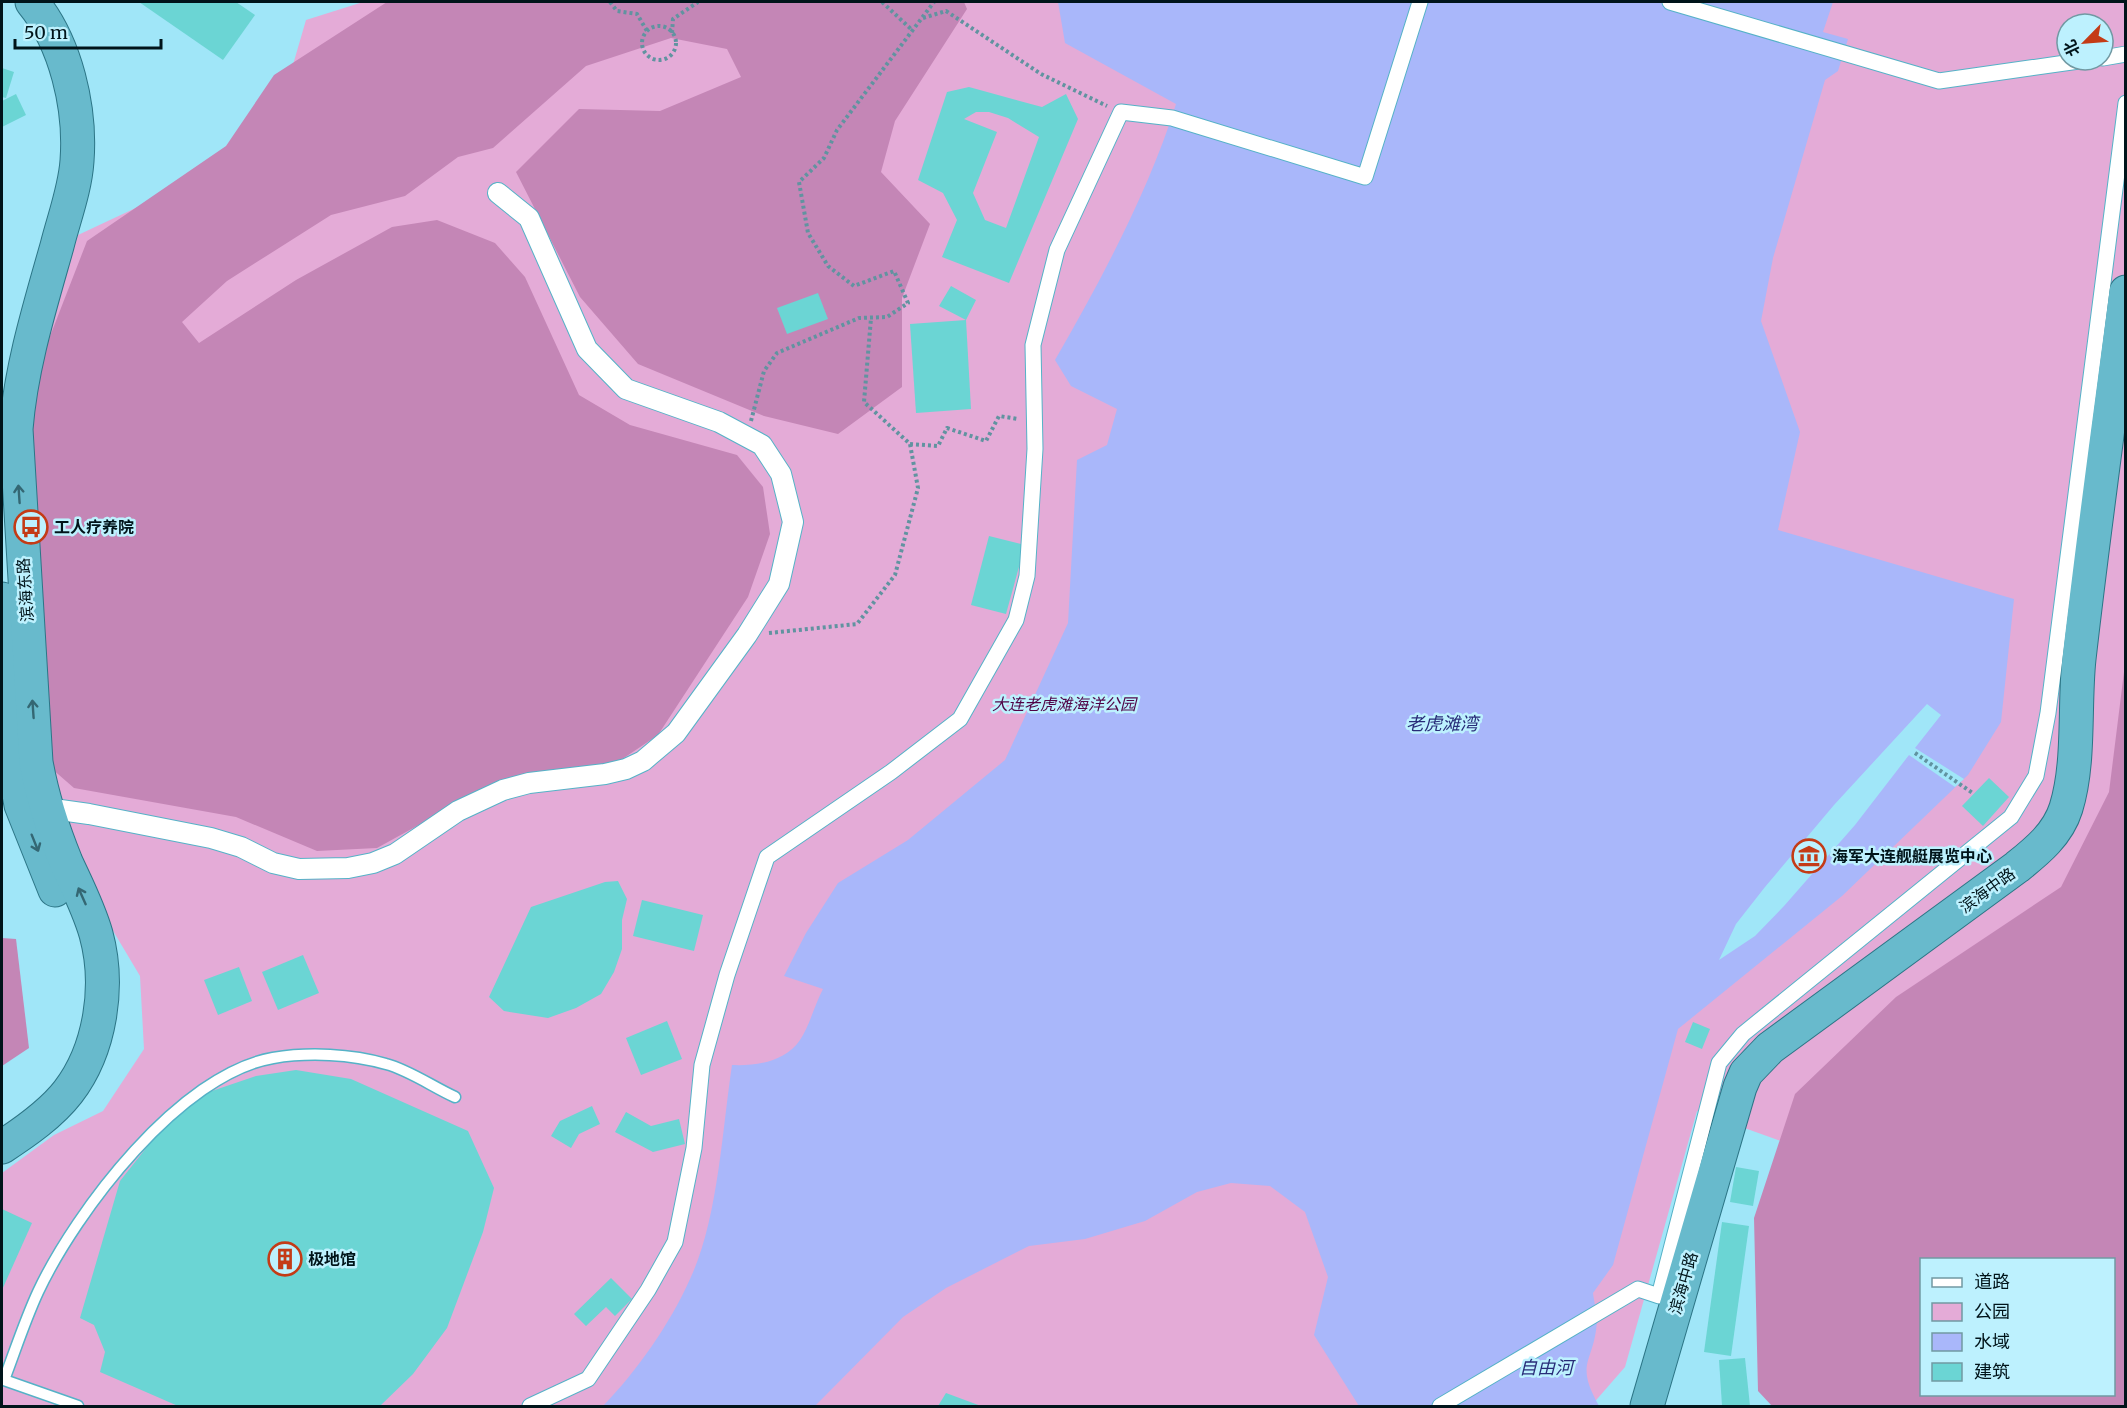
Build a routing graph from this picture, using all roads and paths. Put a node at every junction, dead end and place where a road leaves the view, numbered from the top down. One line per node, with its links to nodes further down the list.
1 (32, 2): 14 (highway, 滨海东路)
2 (610, 2): 10 (path)
3 (698, 2): 11 (path)
4 (882, 2): 9 (path)
5 (934, 2): 8 (path)
6 (1420, 2): 15 (street)
7 (1670, 2): 12 (street)
8 (922, 18): 9 (path); 15 (path)
9 (912, 30): 18 (path)
10 (646, 31): 11 (path); 11 (path)
11 (672, 33)
12 (2055, 64)
13 (2126, 103): 34 (street)
14 (75, 112): 19 (highway, 滨海东路); 21 (highway, 滨海东路)
15 (1121, 112): 33 (street)
16 (498, 193): 22 (street)
17 (2126, 292): 31 (highway, 滨海中路)
18 (871, 318): 22 (path); 23 (path)
19 (2, 375)
20 (999, 416): 23 (path)
21 (9, 426): 28 (highway, 滨海东路, one-way to 21)
22 (740, 434): 25 (street)
23 (910, 444): 25 (path)
24 (2, 599): 28 (highway, 滨海东路)
25 (747, 635): 28 (street)
26 (1915, 753): 27 (path)
27 (1974, 794)
28 (34, 807): 30 (highway, 滨海东路)
29 (455, 1097): 32 (lane)
30 (2, 1147)
31 (1648, 1403)
32 (78, 1407)
33 (530, 1407)
34 (1440, 1407)

